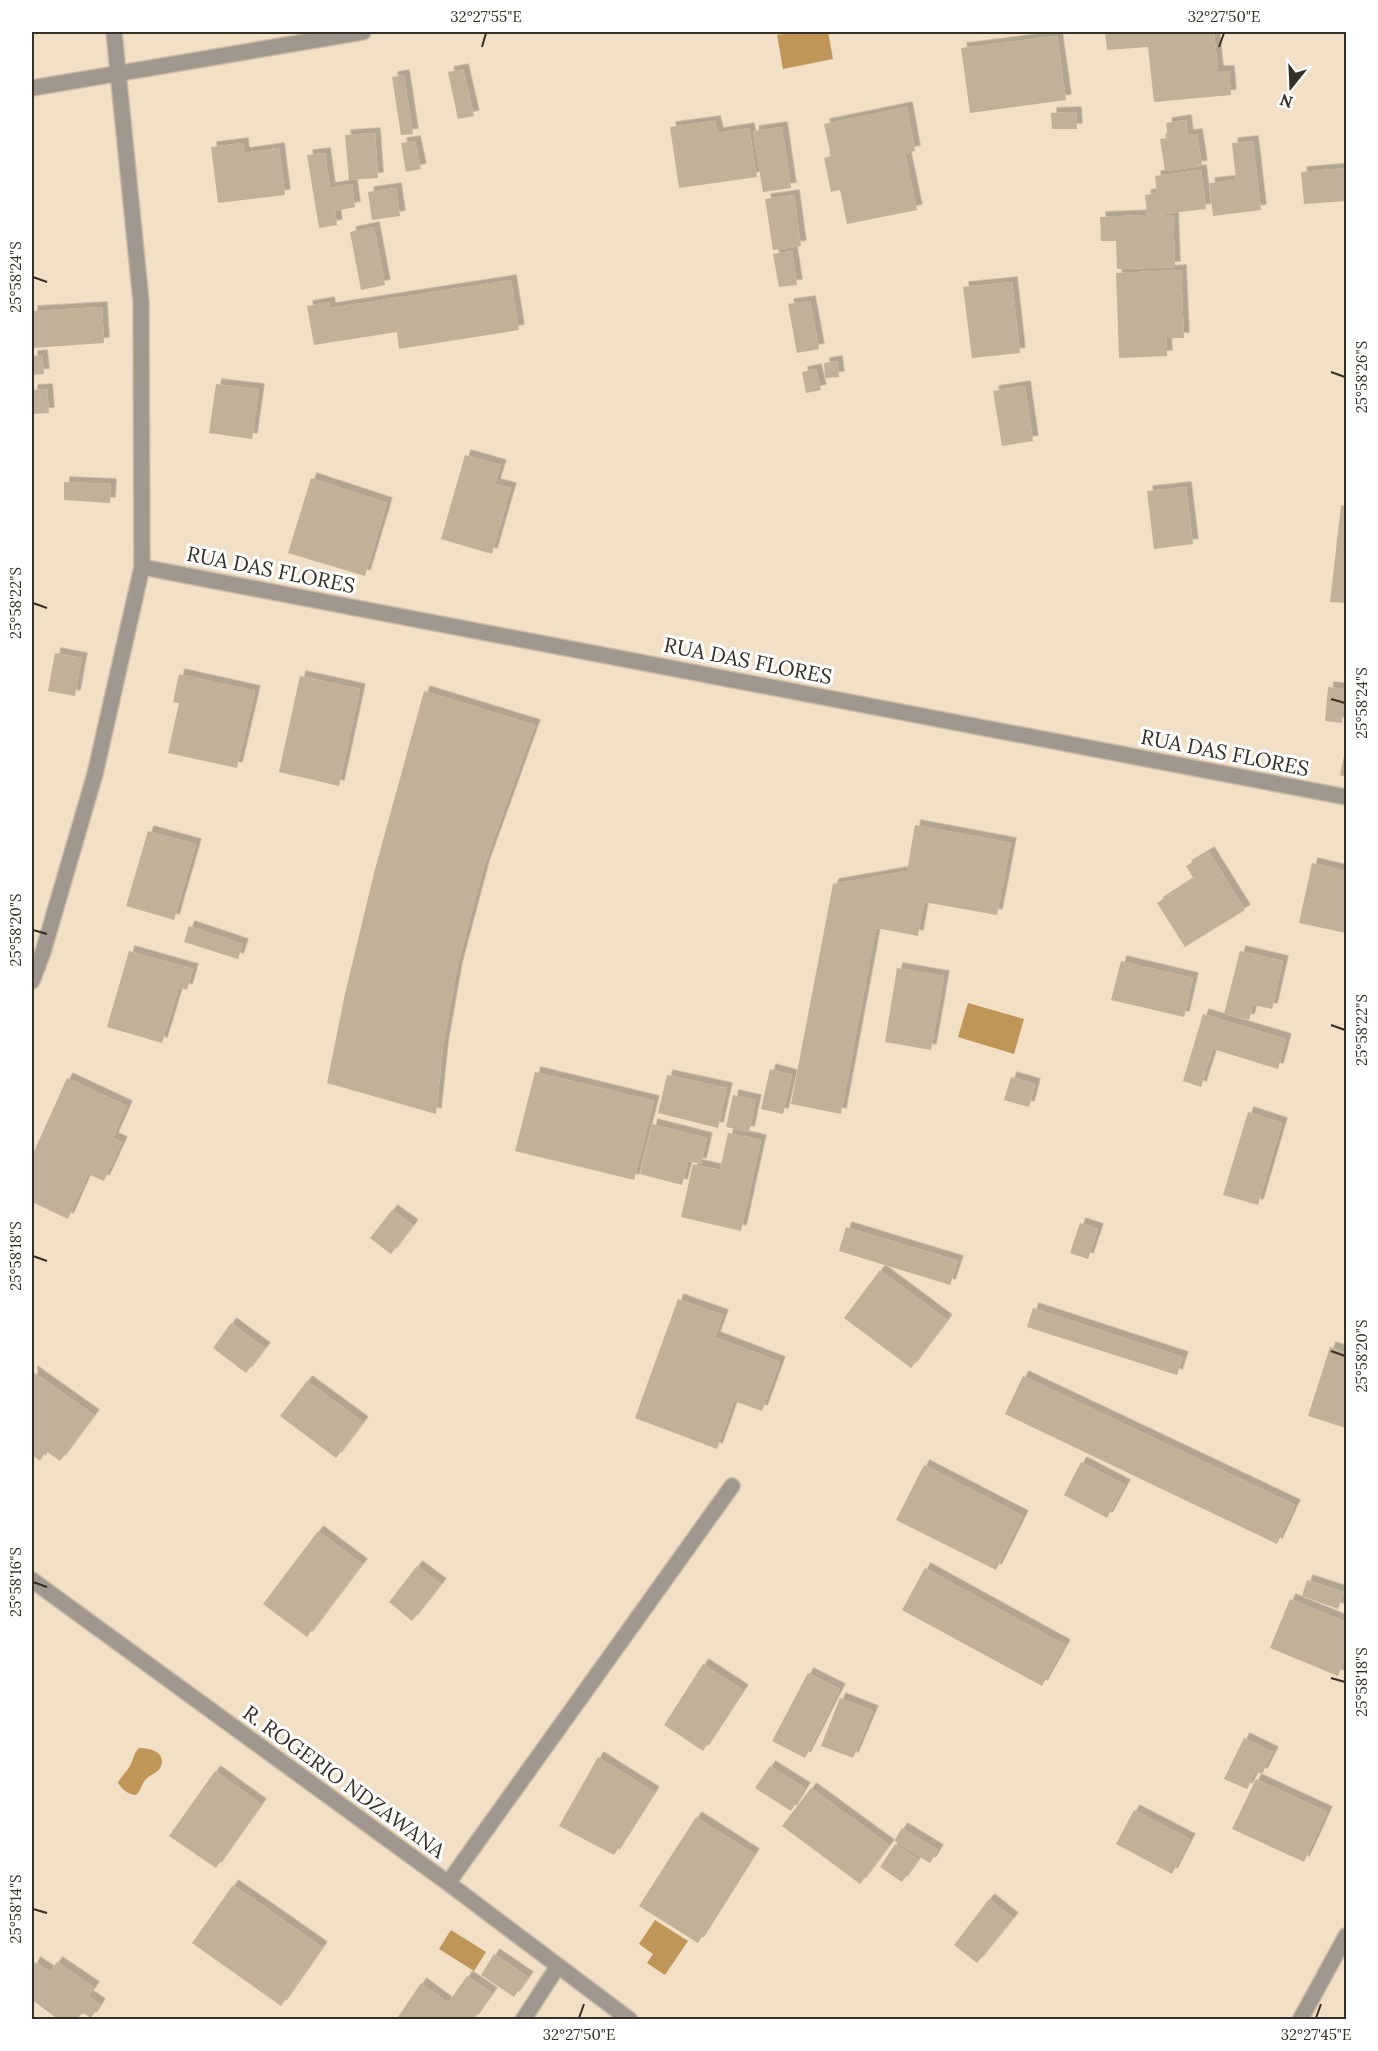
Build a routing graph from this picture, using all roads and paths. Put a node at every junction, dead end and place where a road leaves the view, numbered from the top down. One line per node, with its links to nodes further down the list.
1 (114, 32): 3 (street)
2 (363, 32): 3 (street)
3 (119, 73): 4 (street); 5 (street)
4 (32, 87)
5 (142, 567): 6 (street, RUA DAS FLORES); 7 (street)
6 (1347, 797)
7 (32, 981)
8 (732, 1486): 10 (street)
9 (32, 1580): 10 (street, R. ROGERIO NDZAWANA)
10 (448, 1883): 12 (street, R. ROGERIO NDZAWANA)
11 (1347, 1936): 15 (street)
12 (558, 1966): 13 (street); 14 (street, R. ROGERIO NDZAWANA)
13 (523, 2019)
14 (630, 2019)
15 (1300, 2019)

